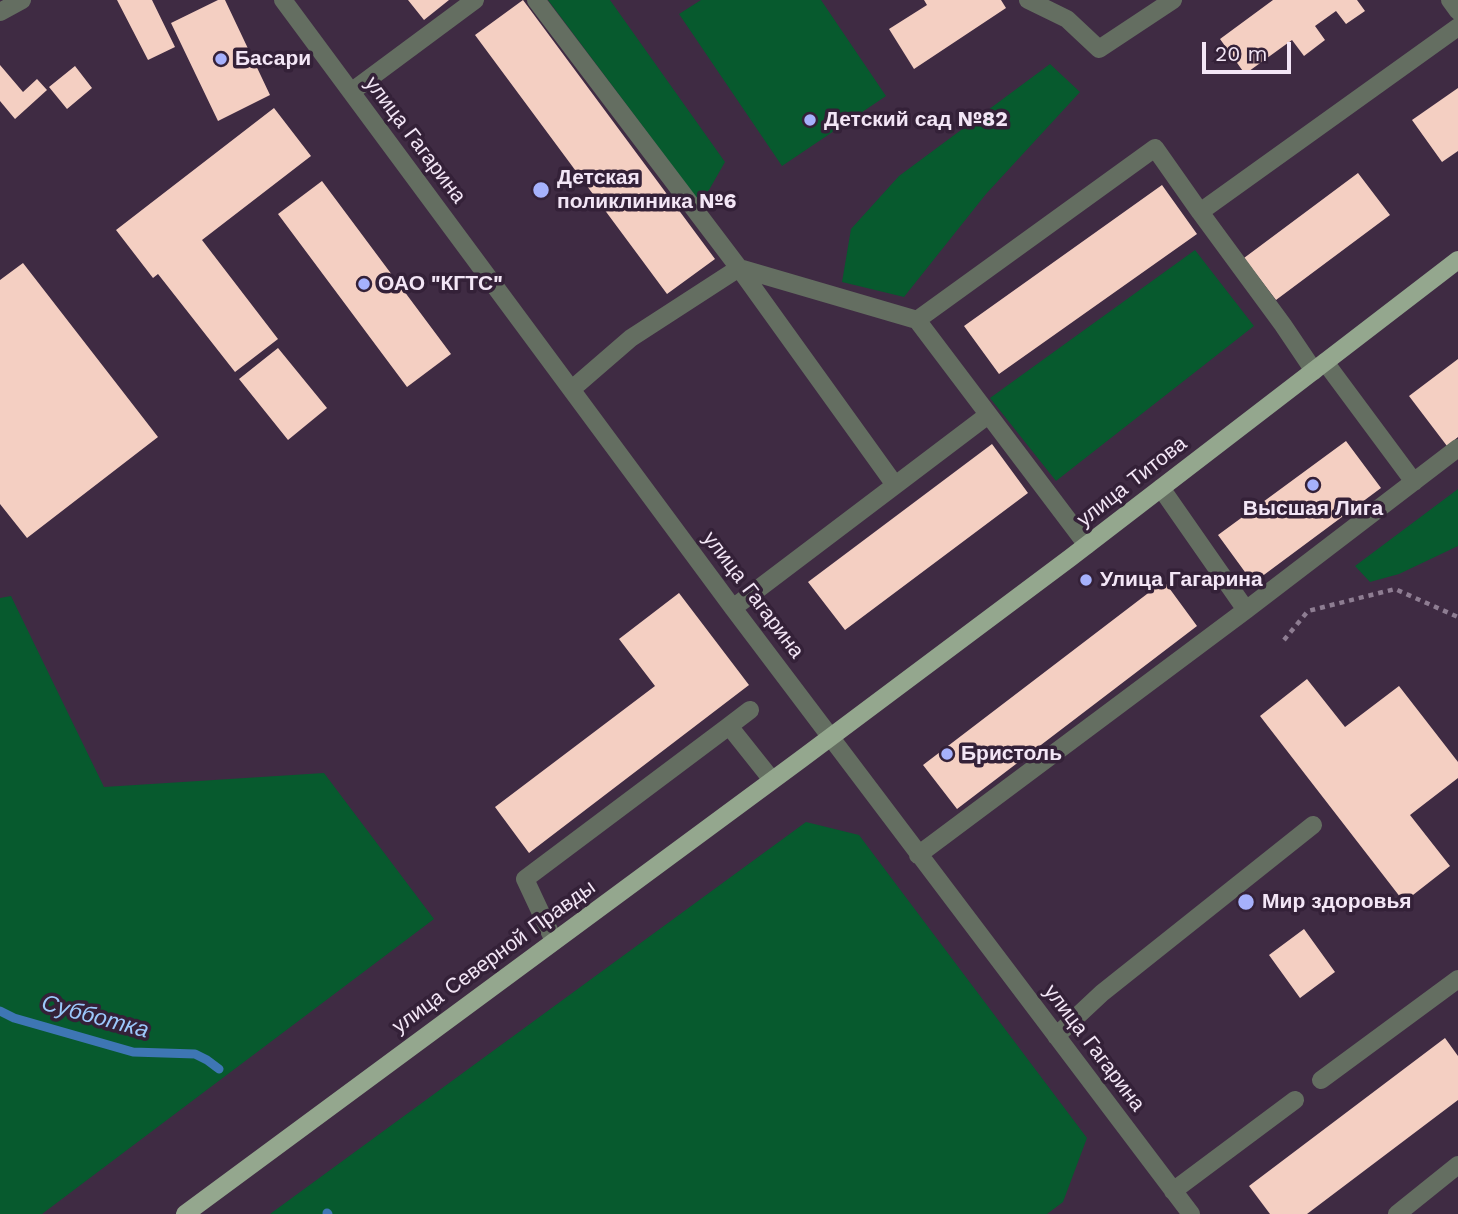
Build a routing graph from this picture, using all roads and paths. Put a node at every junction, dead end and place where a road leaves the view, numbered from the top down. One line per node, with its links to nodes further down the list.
1 (22, 0): 9 (street)
2 (283, 0): 11 (street, улица Гагарина)
3 (475, 0): 11 (street)
4 (536, 0): 14 (street)
5 (1028, 0): 6 (street)
6 (1173, 0)
7 (1450, 0): 8 (street)
8 (1458, 11)
9 (0, 12)
10 (1458, 27): 12 (street)
11 (351, 92): 17 (street, улица Гагарина)
12 (1200, 212): 15 (street); 16 (street)
13 (1458, 260): 16 (main road, улица Титова)
14 (739, 268): 15 (street); 17 (street); 21 (street)
15 (917, 320): 18 (street)
16 (1319, 366): 20 (street); 22 (main road, улица Титова)
17 (572, 389): 24 (street, улица Гагарина)
18 (988, 415): 21 (street); 23 (street)
19 (1458, 448): 20 (street)
20 (1414, 482): 25 (street)
21 (895, 485): 24 (street)
22 (1161, 488): 23 (main road, улица Титова); 25 (street)
23 (1087, 545): 30 (main road, улица Титова)
24 (733, 608): 30 (street, улица Гагарина)
25 (1246, 610): 33 (street)
26 (1458, 617): 27 (path)
27 (1284, 640)
28 (750, 710): 29 (street)
29 (729, 726): 31 (street); 34 (street)
30 (831, 737): 31 (main road, улица Северной Правды); 33 (street, улица Гагарина)
31 (772, 780): 34 (main road, улица Северной Правды)
32 (1313, 825): 36 (street)
33 (918, 855): 36 (street, улица Гагарина)
34 (554, 941): 41 (main road, улица Северной Правды)
35 (1456, 984): 37 (street)
36 (1056, 1036): 40 (street, улица Гагарина)
37 (1321, 1080)
38 (1295, 1100): 40 (street)
39 (1458, 1165): 43 (street)
40 (1173, 1191): 42 (street, улица Гагарина)
41 (185, 1214)
42 (1191, 1214)
43 (1397, 1214)

